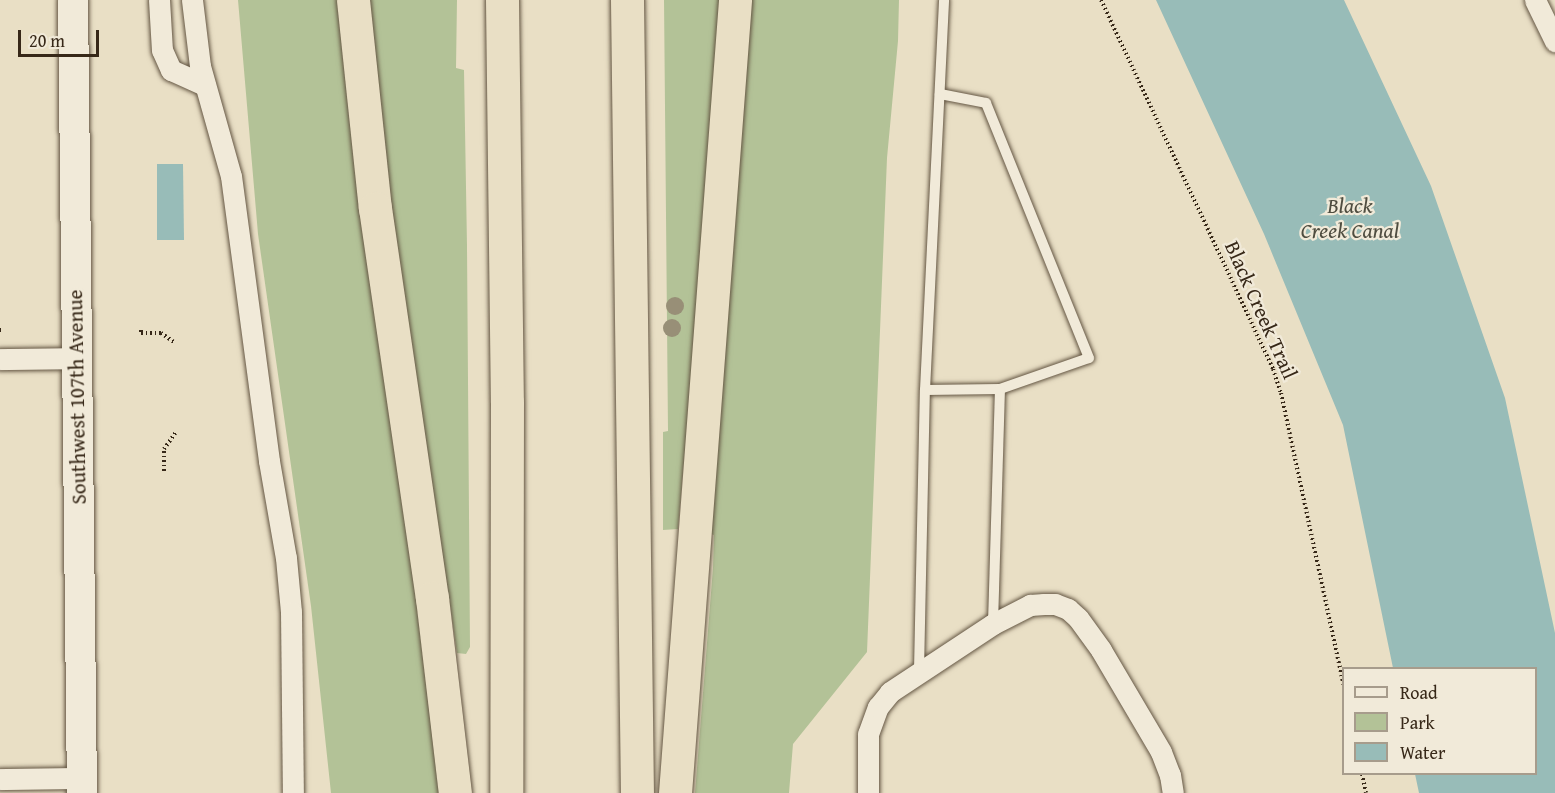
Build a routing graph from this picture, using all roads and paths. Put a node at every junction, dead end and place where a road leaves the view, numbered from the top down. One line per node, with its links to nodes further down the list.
1 (73, 0): 17 (street, Southwest 107th Avenue)
2 (159, 0): 12 (street)
3 (192, 0): 12 (street)
4 (353, 0): 29 (highway)
5 (502, 0): 30 (highway)
6 (627, 0): 31 (highway)
7 (735, 0): 32 (highway)
8 (944, 0): 13 (lane)
9 (1101, 0): 24 (path, Black Creek Trail)
10 (1535, 0): 11 (street)
11 (1555, 41)
12 (205, 85): 28 (street)
13 (940, 94): 18 (lane); 19 (lane)
14 (141, 330): 15 (path)
15 (174, 342)
16 (0, 358): 17 (street)
17 (77, 358): 27 (street, Southwest 107th Avenue)
18 (1000, 389): 19 (lane); 22 (lane)
19 (925, 390): 23 (lane)
20 (176, 432): 21 (path)
21 (164, 471)
22 (993, 624): 23 (street); 34 (street)
23 (919, 670): 33 (street)
24 (1342, 677)
25 (1362, 775): 35 (path)
26 (0, 779): 27 (street)
27 (82, 786)
28 (293, 793)
29 (455, 793)
30 (507, 793)
31 (637, 793)
32 (675, 793)
33 (868, 793)
34 (1173, 793)
35 (1366, 793)

